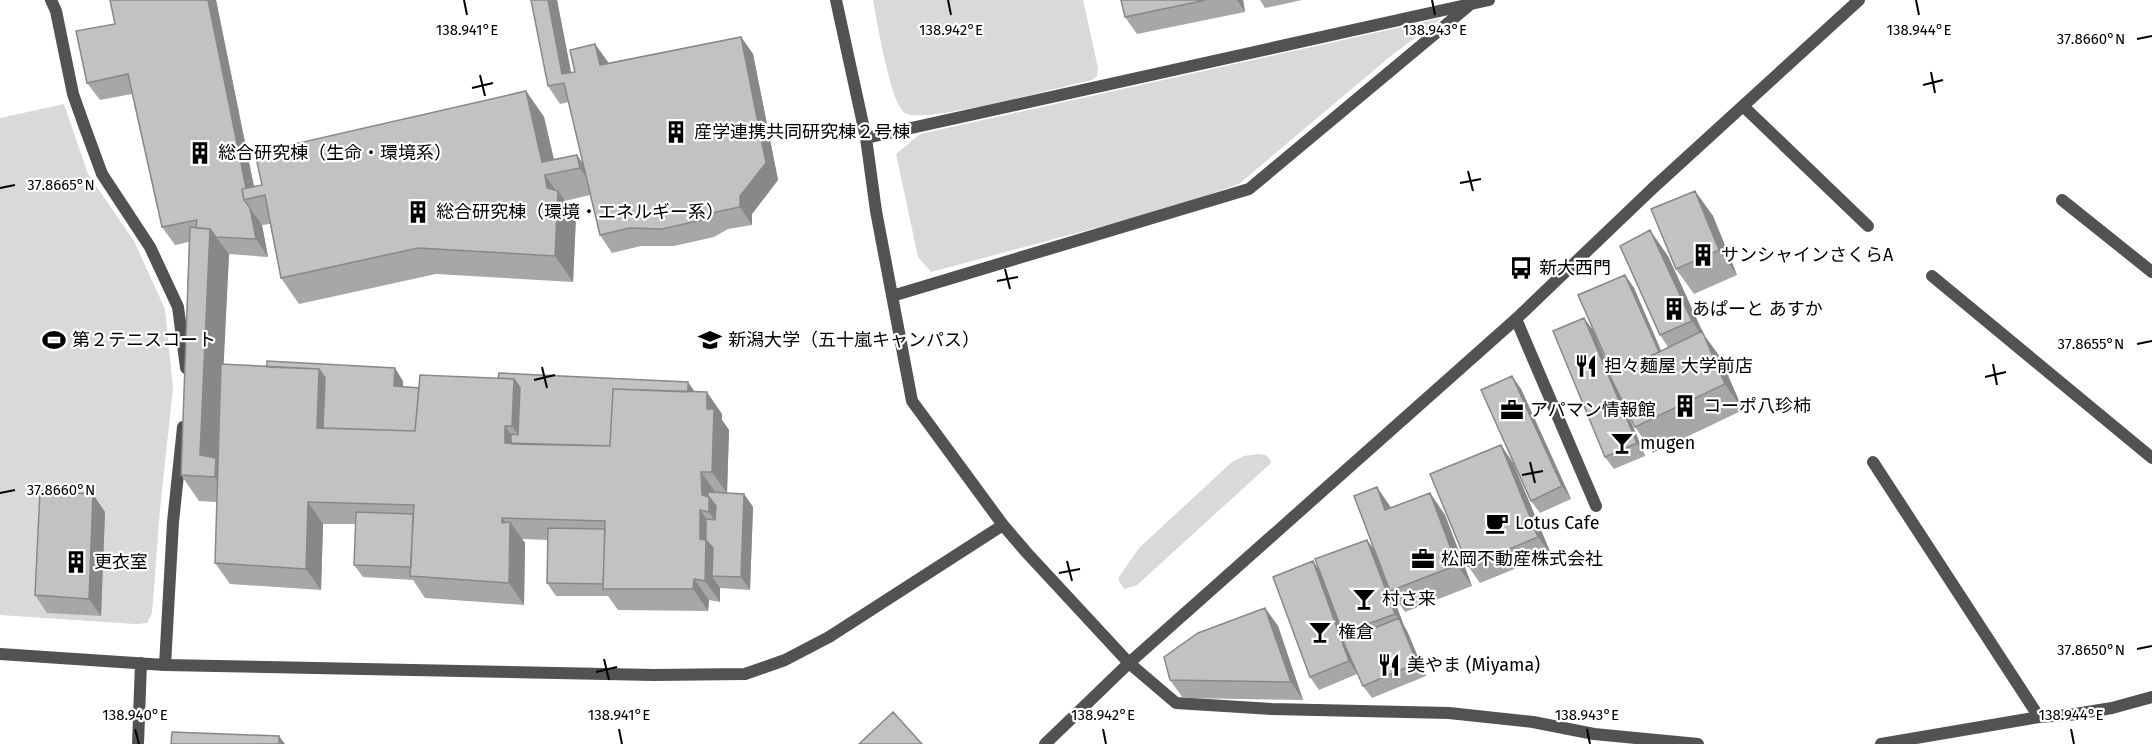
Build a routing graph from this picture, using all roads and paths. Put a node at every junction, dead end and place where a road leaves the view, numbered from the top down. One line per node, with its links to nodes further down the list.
1 (51, 0): 14 (street)
2 (836, 0): 7 (street)
3 (1489, 0): 5 (street)
4 (1859, 0): 6 (street)
5 (1472, 3): 7 (street); 12 (street)
6 (1743, 106): 9 (street); 13 (street)
7 (866, 138): 12 (street)
8 (2062, 200): 10 (street)
9 (1868, 226)
10 (2152, 272)
11 (1932, 276): 16 (street)
12 (892, 296): 19 (street)
13 (1516, 319): 18 (street); 22 (street)
14 (187, 377)
15 (184, 418): 23 (street)
16 (2152, 458)
17 (1873, 462): 25 (street)
18 (1596, 506)
19 (1003, 525): 22 (street); 23 (street)
20 (0, 654): 21 (street)
21 (141, 663): 23 (street); 27 (street)
22 (1129, 663): 26 (street); 28 (street)
23 (165, 665)
24 (2152, 697): 25 (street)
25 (2039, 717): 30 (street)
26 (1590, 739): 29 (street)
27 (138, 744)
28 (1045, 744)
29 (1698, 744)
30 (1881, 744)

